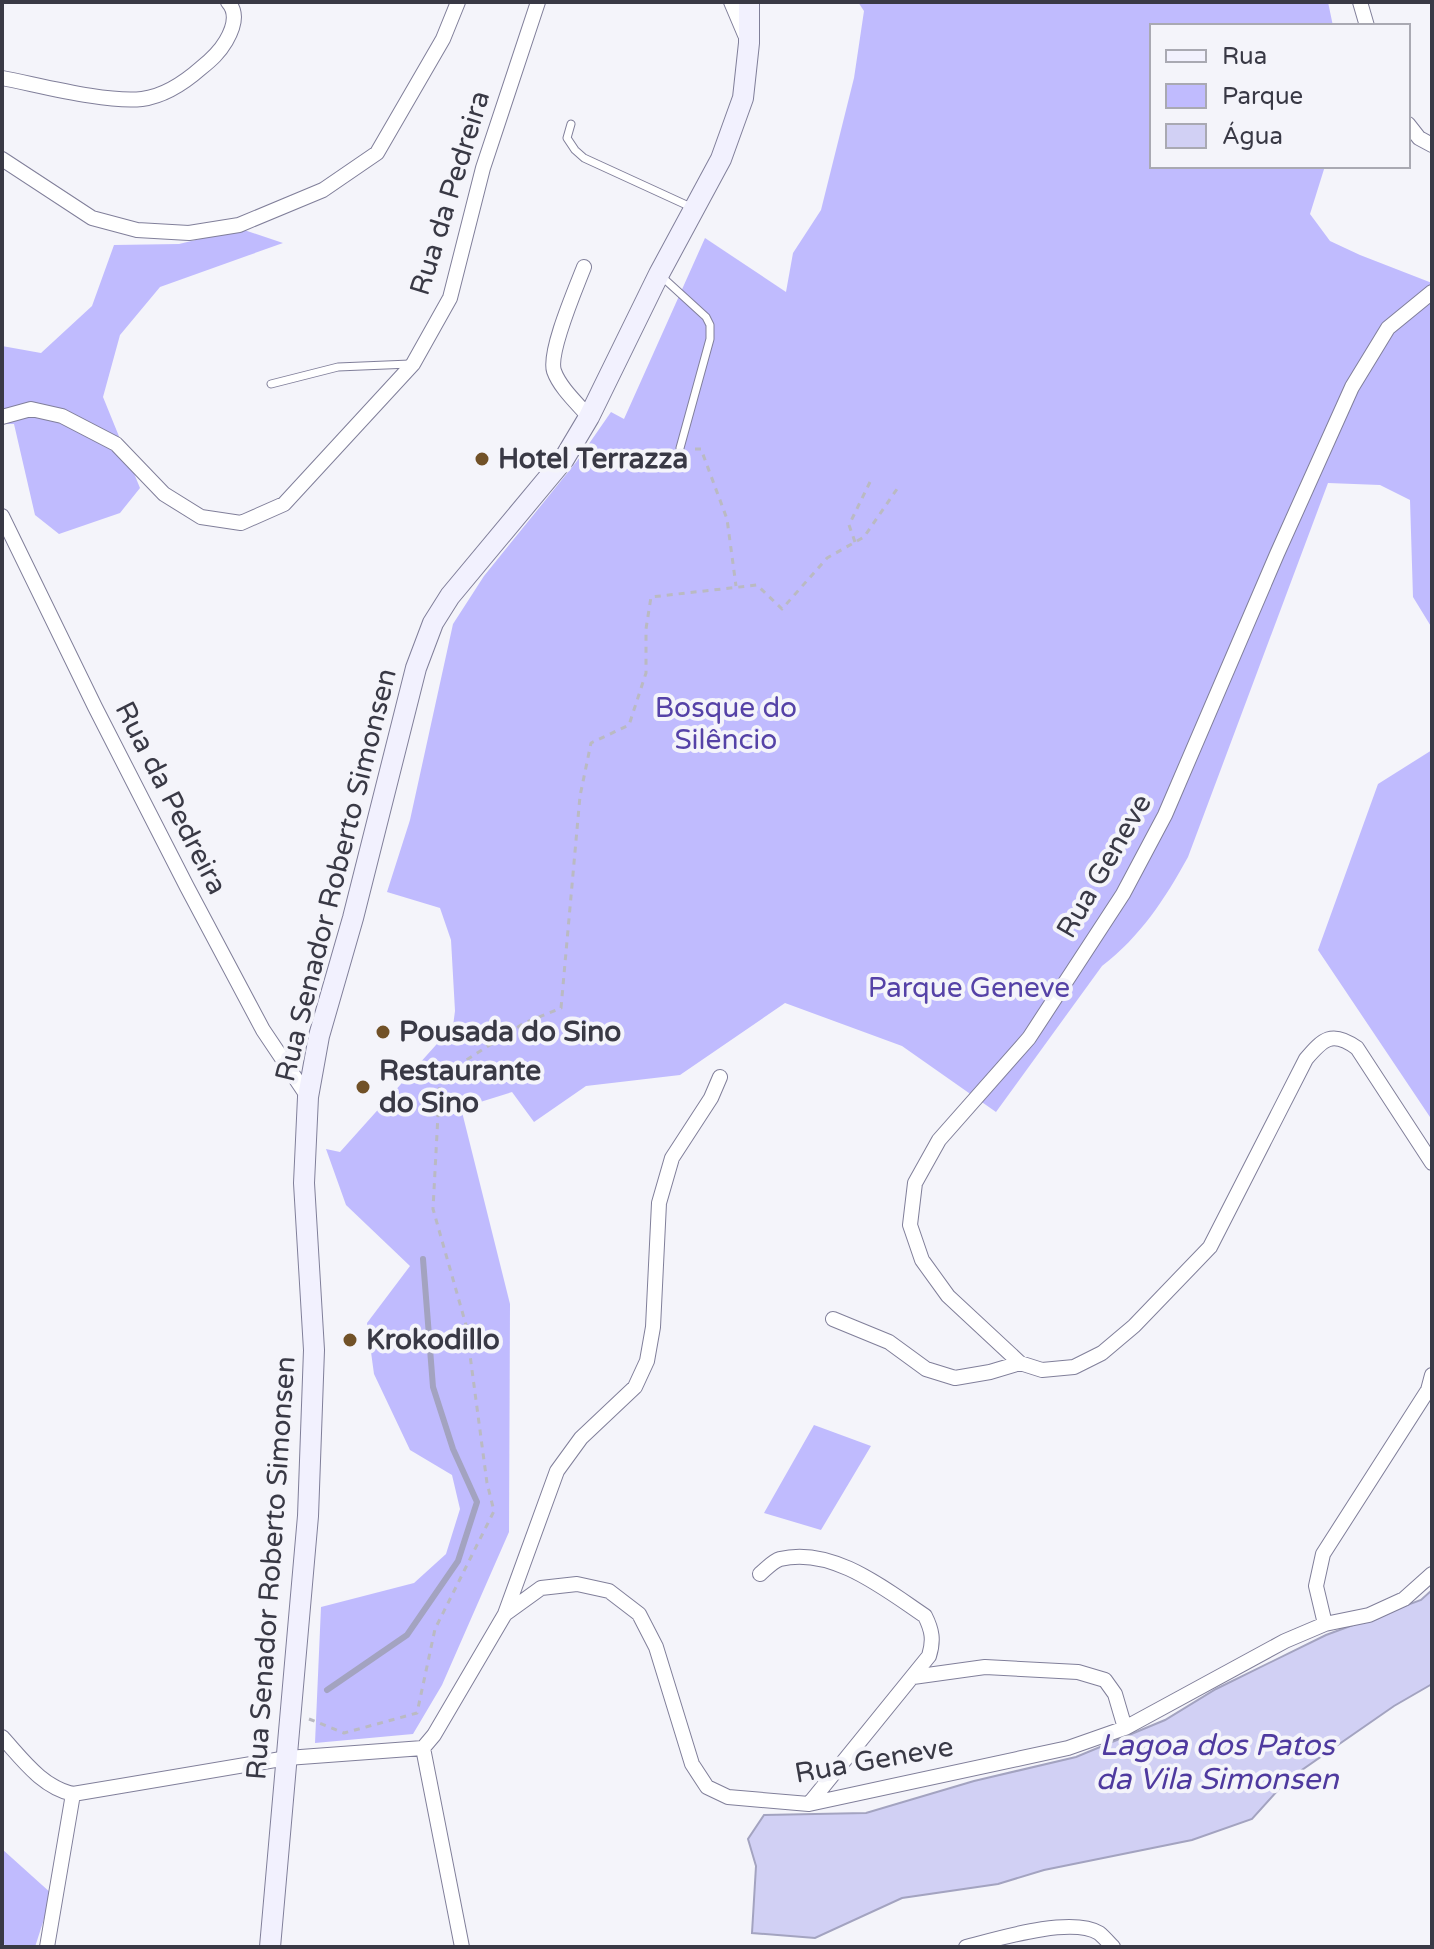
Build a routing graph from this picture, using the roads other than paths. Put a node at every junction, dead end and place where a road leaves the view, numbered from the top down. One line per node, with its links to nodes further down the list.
1 (228, 2): 9 (street)
2 (458, 2): 13 (street)
3 (538, 2): 18 (street, Rua da Pedreira)
4 (731, 2): 8 (street)
5 (749, 2): 8 (street, Rua Senador Roberto Simonsen)
6 (1360, 2): 7 (street)
7 (1366, 24)
8 (749, 43): 14 (street, Rua Senador Roberto Simonsen)
9 (2, 78)
10 (571, 124): 14 (lane)
11 (1410, 127): 12 (street)
12 (1432, 145)
13 (2, 159)
14 (695, 209): 16 (street, Rua Senador Roberto Simonsen)
15 (584, 267): 21 (street)
16 (659, 274): 21 (street, Rua Senador Roberto Simonsen); 22 (lane)
17 (1432, 292): 28 (street, Rua Geneve)
18 (413, 364): 19 (lane); 20 (street, Rua da Pedreira)
19 (271, 384)
20 (2, 417)
21 (589, 417): 25 (street, Rua Senador Roberto Simonsen)
22 (680, 448)
23 (2, 516): 25 (street, Rua da Pedreira)
24 (720, 1077): 32 (street)
25 (308, 1097): 38 (street, Rua Senador Roberto Simonsen)
26 (1432, 1163): 28 (street)
27 (833, 1319): 28 (street)
28 (1020, 1363)
29 (1432, 1375): 33 (street)
30 (760, 1574): 34 (street)
31 (1432, 1574): 33 (street, Rua Geneve)
32 (505, 1614): 37 (street, Rua Geneve); 40 (street, Rua Geneve)
33 (1325, 1624): 35 (street, Rua Geneve)
34 (913, 1677): 35 (street); 40 (street)
35 (1125, 1728): 40 (street, Rua Geneve)
36 (2, 1737): 39 (street)
37 (423, 1748): 38 (street); 43 (street)
38 (287, 1758): 39 (street); 42 (street, Rua Senador Roberto Simonsen)
39 (73, 1794): 41 (street)
40 (809, 1804)
41 (47, 1947)
42 (270, 1947)
43 (462, 1947)
44 (966, 1947): 45 (street)
45 (1113, 1947)

